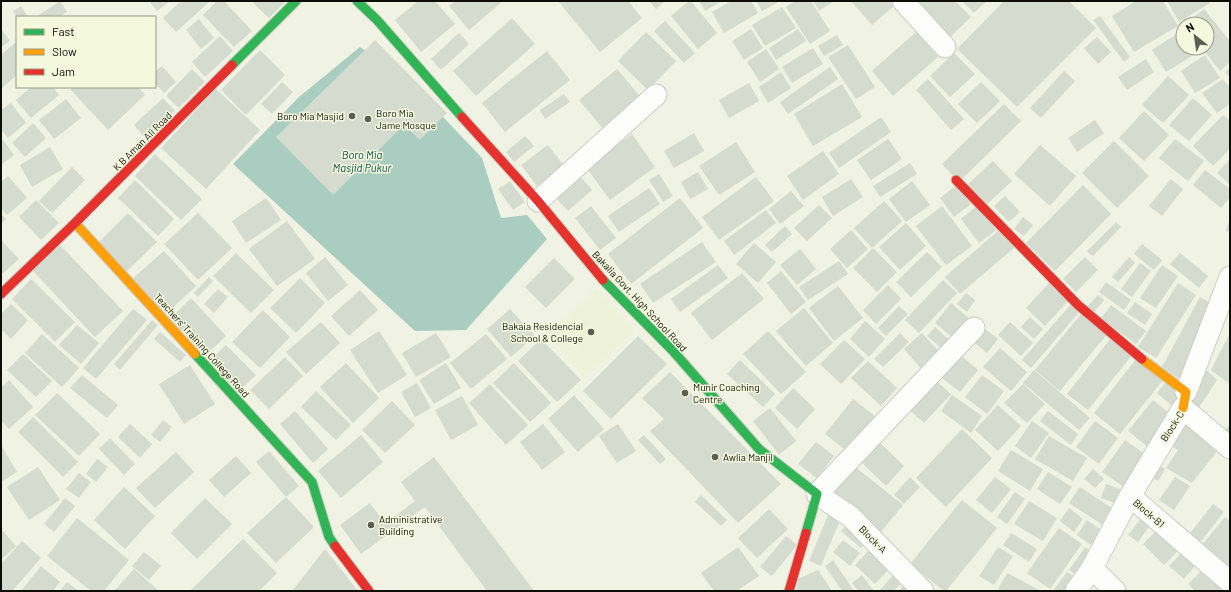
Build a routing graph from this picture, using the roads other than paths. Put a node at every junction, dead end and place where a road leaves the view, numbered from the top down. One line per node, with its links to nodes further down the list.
1 (296, 1): 8 (street, K B Aman Ali Road)
2 (357, 1): 7 (street, Bakalia Govt. High School Road)
3 (903, 1): 4 (street)
4 (945, 47)
5 (656, 95): 7 (street)
6 (956, 180): 12 (street)
7 (538, 201): 14 (street, Bakalia Govt. High School Road)
8 (75, 223): 10 (street, K B Aman Ali Road); 18 (street, Teachers' Training College Road)
9 (1230, 277): 12 (street)
10 (1, 294)
11 (974, 328): 14 (street)
12 (1184, 400): 13 (street, Block-C); 15 (street, Block-C)
13 (1230, 448)
14 (817, 494): 19 (street); 20 (street, Block-A)
15 (1130, 496): 16 (street, Block-B1); 17 (street, Block-B1)
16 (1092, 568): 21 (street, Block-B1); 22 (street)
17 (1230, 582)
18 (369, 591)
19 (789, 591)
20 (923, 591)
21 (1076, 591)
22 (1115, 591)

